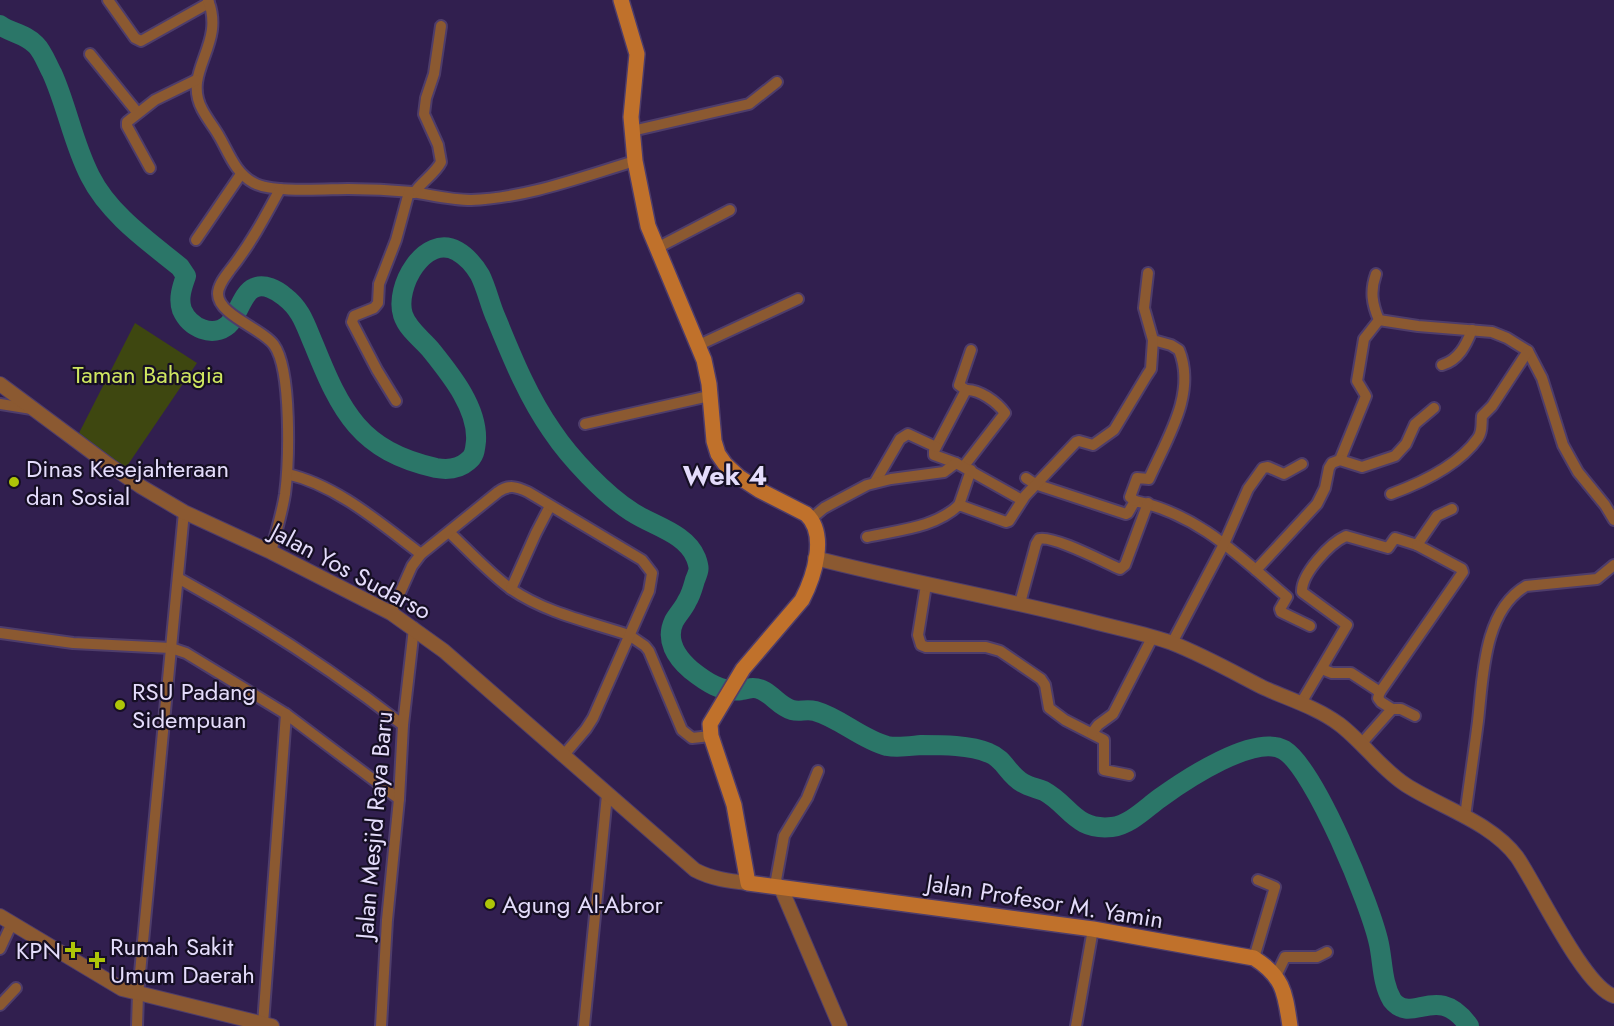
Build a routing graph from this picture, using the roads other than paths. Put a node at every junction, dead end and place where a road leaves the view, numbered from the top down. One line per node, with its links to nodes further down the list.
1 (108, 0): 3 (street)
2 (621, 0): 9 (main road)
3 (209, 1): 6 (street)
4 (441, 26): 14 (street)
5 (90, 54): 8 (street)
6 (196, 80): 8 (street); 12 (street)
7 (777, 82): 9 (street)
8 (137, 112): 11 (street)
9 (632, 131): 10 (main road)
10 (635, 162): 14 (street); 17 (main road)
11 (150, 168)
12 (241, 174): 13 (street); 16 (street)
13 (280, 189): 14 (street); 40 (street)
14 (412, 192): 31 (street)
15 (730, 210): 17 (street)
16 (196, 240)
17 (657, 248): 24 (main road)
18 (1148, 273): 23 (street)
19 (1376, 274): 21 (street)
20 (798, 299): 24 (street)
21 (1379, 320): 22 (street); 37 (street)
22 (1472, 330): 26 (street); 27 (street)
23 (1153, 340): 41 (street); 45 (street)
24 (699, 345): 30 (main road)
25 (971, 350): 29 (street)
26 (1528, 351): 43 (street); 52 (street)
27 (1442, 365)
28 (0, 384): 34 (street, Jalan Yos Sudarso)
29 (966, 390): 36 (street); 39 (street)
30 (709, 396): 35 (street); 51 (main road)
31 (396, 401)
32 (0, 404): 34 (street)
33 (1434, 408): 37 (street)
34 (33, 409): 50 (street, Jalan Yos Sudarso)
35 (585, 424)
36 (936, 447): 39 (street); 42 (street)
37 (1340, 460): 61 (street)
38 (1302, 464): 55 (street)
39 (964, 466): 42 (street); 44 (street); 47 (street)
40 (287, 474): 57 (street); 58 (street)
41 (1030, 481): 44 (street); 45 (street)
42 (875, 482): 51 (street)
43 (1391, 494)
44 (1022, 500): 47 (street)
45 (1135, 501): 46 (street)
46 (1148, 503): 55 (street); 65 (street)
47 (959, 505): 54 (street)
48 (550, 506): 53 (street); 64 (street); 70 (street)
49 (1452, 509): 56 (street)
50 (184, 512): 57 (street, Jalan Yos Sudarso); 62 (street)
51 (811, 519): 59 (main road)
52 (1614, 520)
53 (449, 532): 58 (street); 64 (street)
54 (867, 537)
55 (1224, 544): 61 (street); 72 (street)
56 (1417, 545): 74 (street); 75 (street)
57 (271, 552): 66 (street, Jalan Yos Sudarso)
58 (421, 554): 66 (street)
59 (815, 558): 63 (street); 82 (main road)
60 (1614, 566): 89 (street)
61 (1256, 570): 67 (street)
62 (178, 578): 73 (street); 80 (street)
63 (926, 585): 65 (street); 81 (street)
64 (511, 589): 70 (street)
65 (1020, 603): 71 (street)
66 (391, 613): 68 (street, Jalan Yos Sudarso)
67 (1310, 626)
68 (414, 628): 80 (street, Jalan Mesjid Raya Baru); 84 (street, Jalan Yos Sudarso)
69 (0, 633): 73 (street)
70 (629, 635): 82 (street); 84 (street)
71 (1152, 638): 72 (street); 81 (street)
72 (1172, 643): 76 (street)
73 (171, 648): 78 (street); 100 (street)
74 (1322, 669): 75 (street); 76 (street)
75 (1380, 692): 77 (street)
76 (1301, 704): 83 (street)
77 (1392, 709): 79 (street); 83 (street)
78 (286, 714): 88 (street); 103 (street)
79 (1415, 716)
80 (403, 725): 88 (street, Jalan Mesjid Raya Baru)
81 (1092, 733): 86 (street)
82 (711, 736): 91 (main road)
83 (1361, 744): 89 (street)
84 (563, 756): 87 (street, Jalan Yos Sudarso)
85 (818, 771): 92 (street)
86 (1129, 775)
87 (607, 795): 91 (street, Jalan Yos Sudarso); 106 (street)
88 (399, 799): 105 (street, Jalan Mesjid Raya Baru)
89 (1465, 817): 101 (street)
90 (1258, 880): 97 (street)
91 (748, 883): 92 (main road, Jalan Profesor M. Yamin)
92 (781, 888): 94 (main road, Jalan Profesor M. Yamin); 107 (street)
93 (6, 920): 95 (street); 100 (street)
94 (1093, 929): 97 (main road, Jalan Profesor M. Yamin); 108 (street)
95 (0, 949)
96 (1327, 952): 98 (street)
97 (1254, 958): 98 (main road, Jalan Profesor M. Yamin)
98 (1276, 976): 109 (main road, Jalan Profesor M. Yamin)
99 (16, 988): 102 (street)
100 (138, 994): 103 (street); 104 (street)
101 (1614, 996)
102 (0, 1005)
103 (260, 1024)
104 (137, 1026)
105 (381, 1026)
106 (584, 1026)
107 (840, 1026)
108 (1076, 1026)
109 (1290, 1026)

